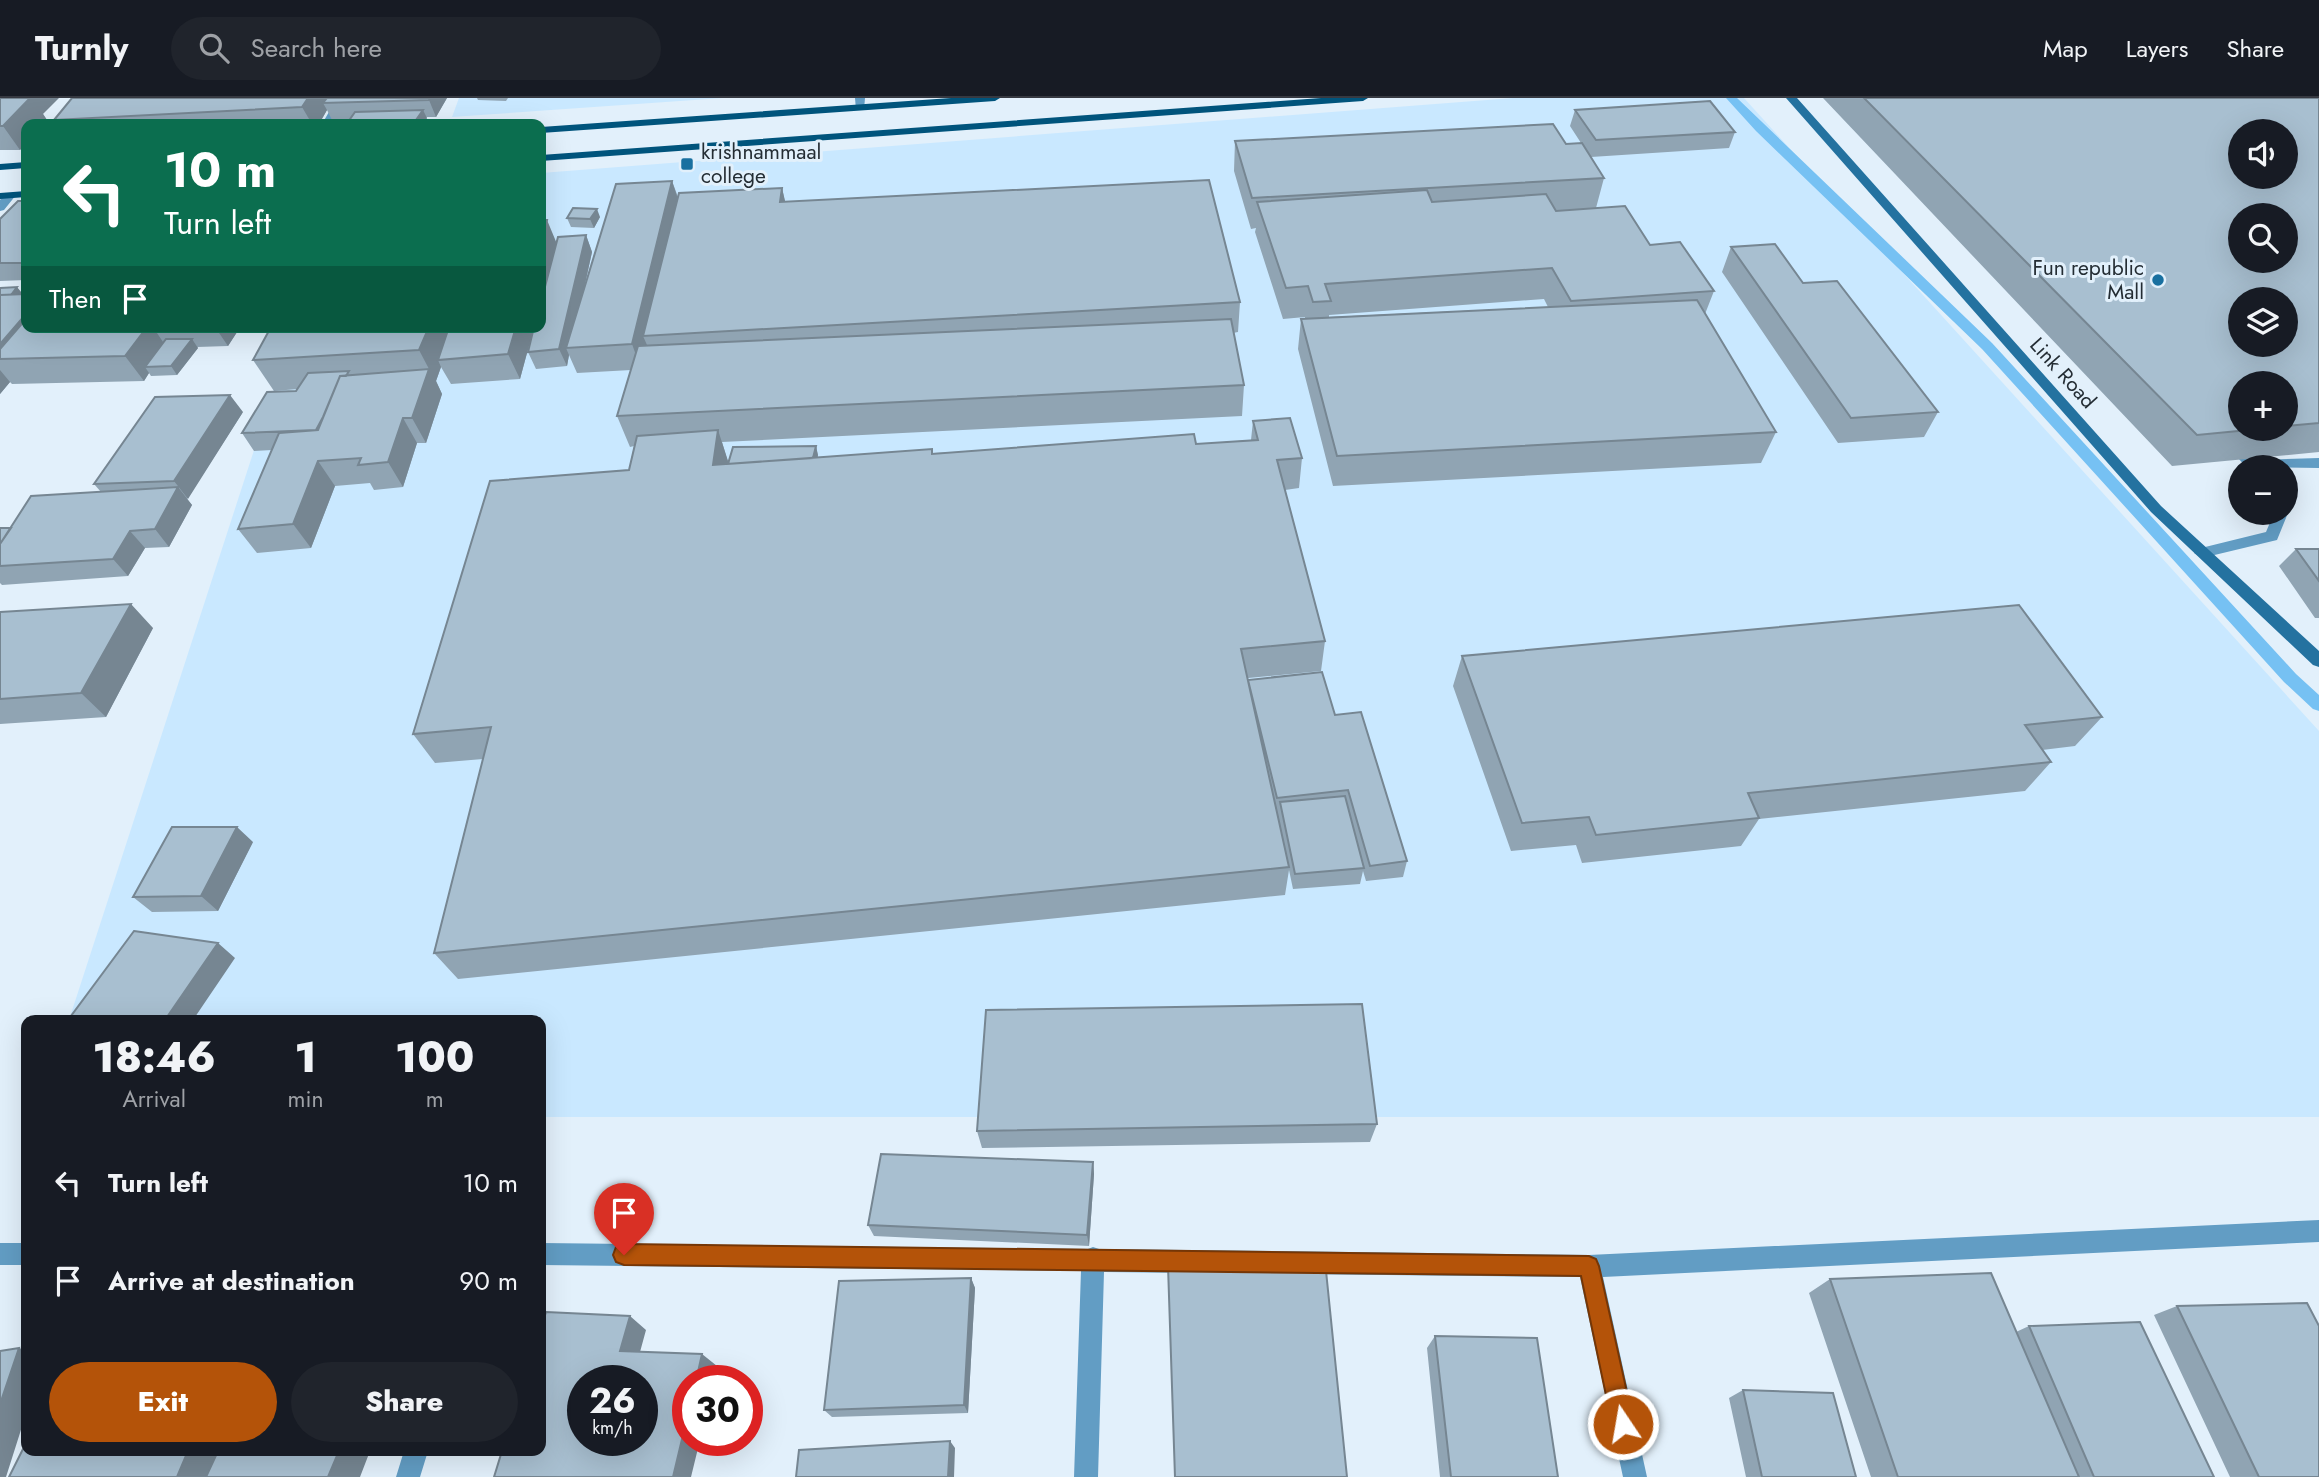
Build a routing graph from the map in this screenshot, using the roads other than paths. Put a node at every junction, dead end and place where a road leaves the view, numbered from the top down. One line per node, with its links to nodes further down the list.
1 (342, 98): 6 (street)
2 (995, 98): 5 (main road)
3 (1363, 98): 8 (main road)
4 (1791, 98): 18 (street, Link Road)
5 (860, 103): 7 (main road)
6 (330, 119)
7 (546, 130)
8 (546, 158)
9 (21, 165): 10 (main road)
10 (0, 167)
11 (5, 195): 12 (street)
12 (0, 208)
13 (2222, 432): 14 (street)
14 (2244, 455)
15 (2319, 463): 16 (street)
16 (2298, 464)
17 (2276, 525): 18 (street)
18 (2202, 553): 19 (street, Link Road)
19 (2319, 661)
20 (2319, 1231): 25 (street)
21 (0, 1254): 22 (street)
22 (21, 1254)
23 (546, 1254): 24 (street)
24 (1093, 1258): 25 (street); 28 (street)
25 (1589, 1266): 29 (street)
26 (414, 1456): 27 (street)
27 (408, 1477)
28 (1086, 1477)
29 (1635, 1477)

